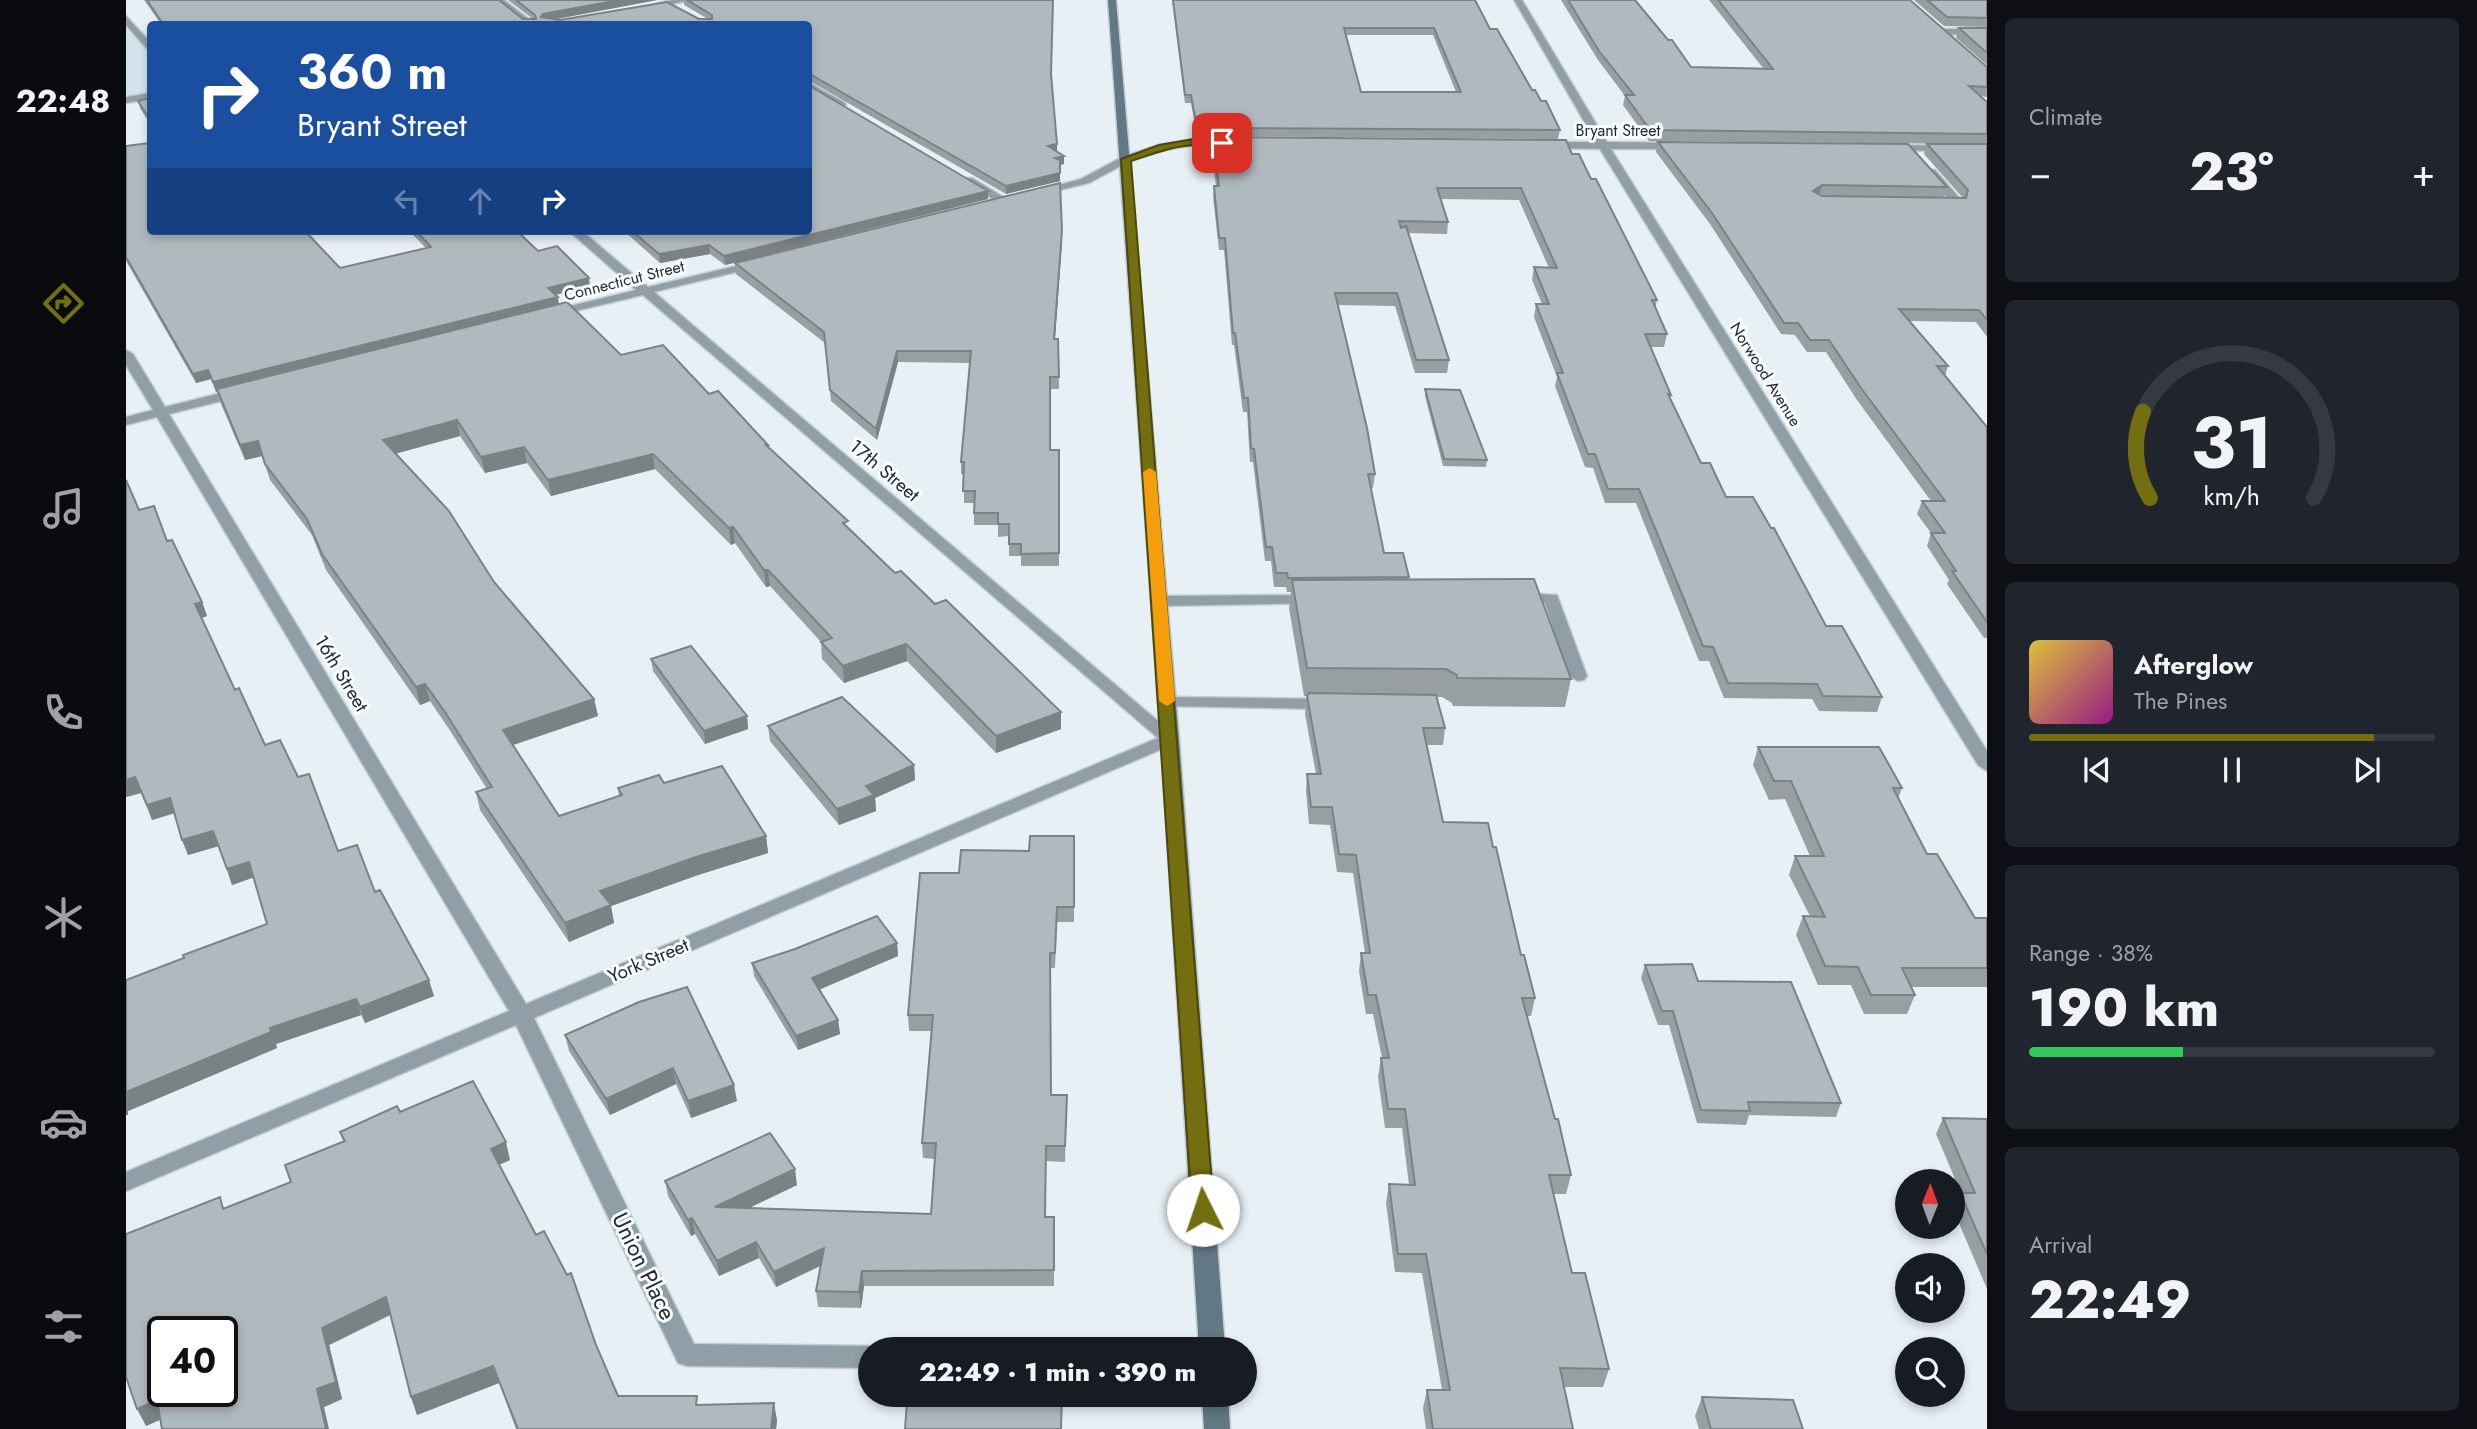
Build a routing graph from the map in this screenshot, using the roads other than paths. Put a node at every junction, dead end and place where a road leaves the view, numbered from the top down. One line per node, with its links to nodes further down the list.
1 (498, 0): 9 (street)
2 (686, 0): 5 (street)
3 (1112, 0): 26 (street)
4 (1518, 0): 21 (street, Norwood Avenue)
5 (670, 3): 6 (street); 7 (street)
6 (643, 8)
7 (687, 13)
8 (126, 19): 14 (street)
9 (527, 21)
10 (1932, 24): 11 (street)
11 (1941, 32): 12 (street); 13 (street)
12 (1987, 32)
13 (1950, 40)
14 (147, 44)
15 (812, 87): 18 (street)
16 (147, 96): 17 (street)
17 (126, 100)
18 (856, 114)
19 (1250, 143): 26 (street)
20 (1527, 145): 21 (street, Bryant Street)
21 (1604, 146): 22 (street, Bryant Street); 48 (street, Norwood Avenue)
22 (1688, 146)
23 (1882, 148): 24 (street)
24 (1910, 149): 25 (street); 31 (street)
25 (1987, 149)
26 (1126, 159): 28 (street); 43 (street)
27 (952, 171): 30 (street)
28 (1031, 194)
29 (1017, 198): 30 (street)
30 (1004, 201): 32 (street)
31 (1931, 203)
32 (990, 205)
33 (580, 235): 35 (street, 17th Street)
34 (774, 259): 35 (street, Connecticut Street)
35 (645, 291): 36 (street, Connecticut Street); 47 (street, 17th Street)
36 (532, 319)
37 (126, 354): 39 (street, 16th Street)
38 (254, 389): 39 (street)
39 (161, 412): 40 (street); 49 (street, 16th Street)
40 (126, 421)
41 (1495, 598): 44 (street)
42 (1327, 599): 43 (street)
43 (1160, 601): 45 (street)
44 (1578, 676)
45 (1167, 702): 46 (street); 47 (street)
46 (1348, 704)
47 (1170, 739): 49 (street, York Street); 51 (street)
48 (1987, 765)
49 (521, 1013): 50 (street, York Street); 52 (street, Union Place)
50 (126, 1182)
51 (1211, 1337)
52 (858, 1357)
53 (1216, 1407): 54 (street)
54 (1217, 1429)

